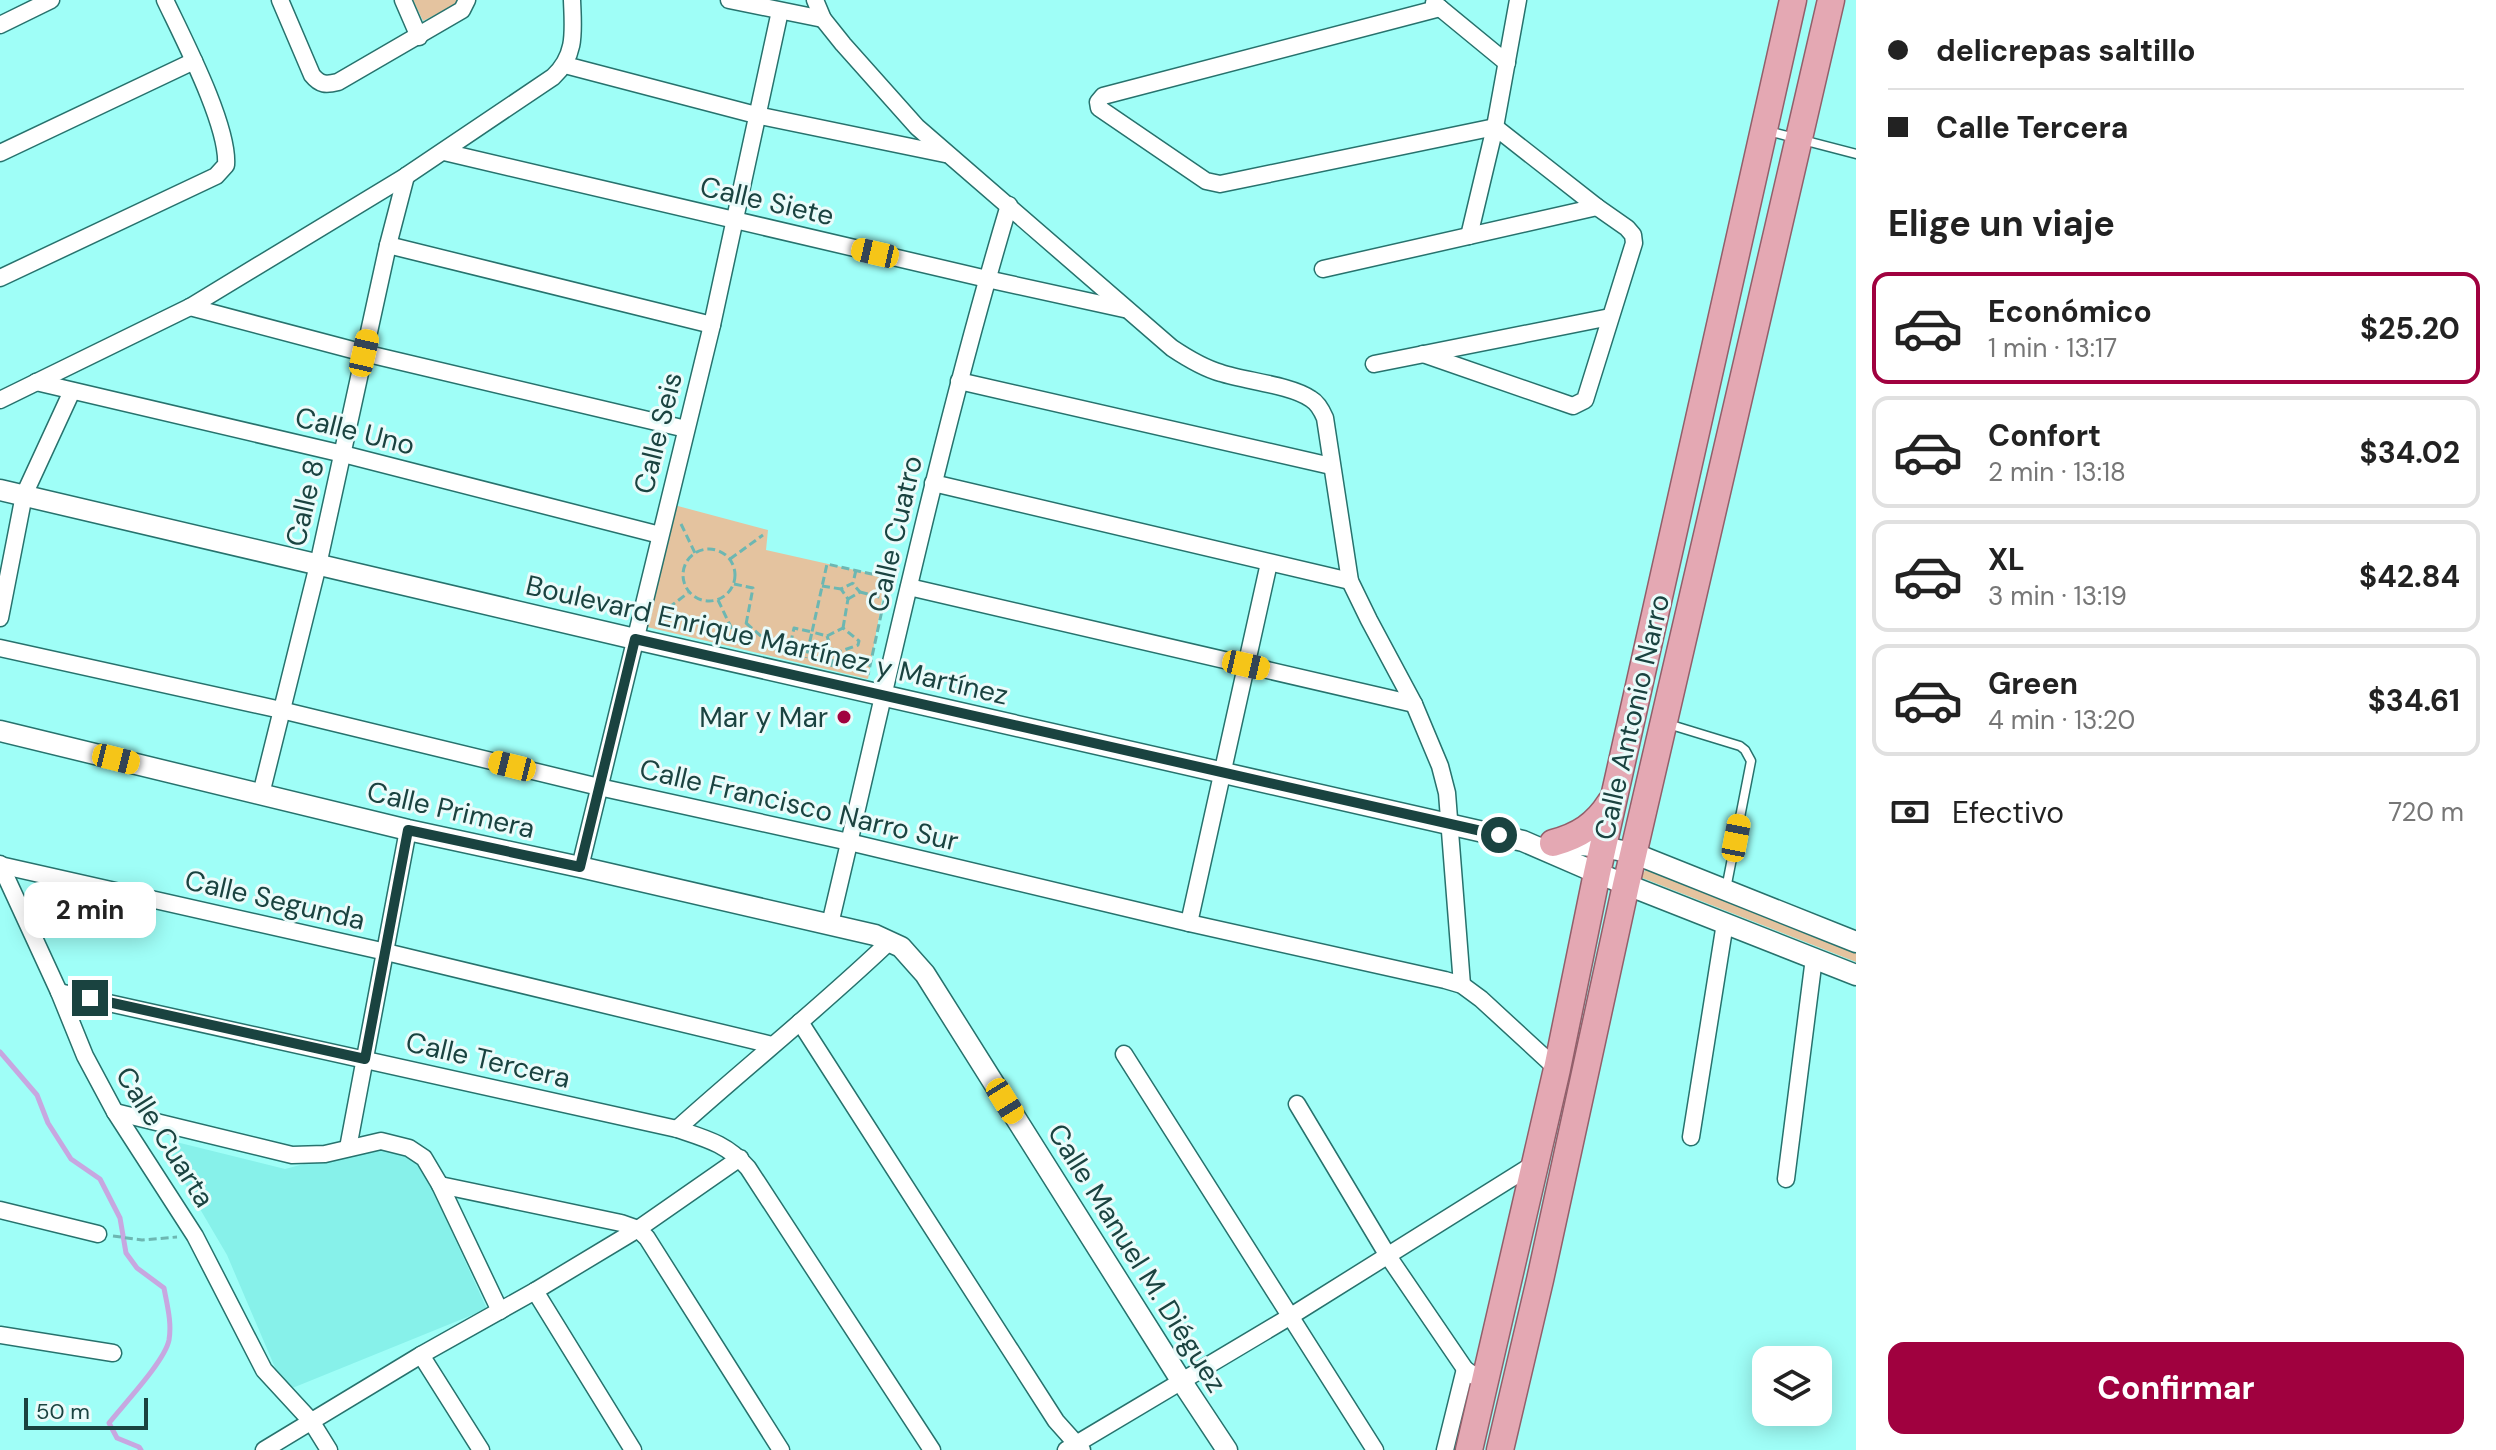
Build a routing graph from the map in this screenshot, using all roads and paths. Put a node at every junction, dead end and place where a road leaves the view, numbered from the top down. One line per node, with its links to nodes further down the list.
1 (51, 0): 15 (street)
2 (165, 0): 17 (street)
3 (280, 0): 16 (street)
4 (403, 0): 16 (street)
5 (572, 0): 19 (street)
6 (729, 0): 13 (street)
7 (815, 0): 14 (street)
8 (1518, 0): 18 (street)
9 (1793, 0): 22 (main road, Calle Antonio Narro)
10 (467, 3): 16 (street)
11 (1435, 4): 18 (street); 21 (street)
12 (1829, 5): 23 (main road, Calle Antonio Narro)
13 (780, 11): 14 (street); 20 (street, Calle Seis)
14 (823, 19): 26 (street)
15 (0, 25)
16 (419, 37)
17 (194, 61): 25 (street); 35 (street)
18 (1507, 63): 21 (street)
19 (565, 65): 20 (street); 24 (street)
20 (756, 115): 26 (street); 31 (street, Calle Seis)
21 (1495, 127): 30 (street); 32 (street)
22 (1763, 130): 23 (lane); 96 (main road, Calle Antonio Narro)
23 (1799, 140): 27 (lane); 91 (main road, Calle Antonio Narro)
24 (444, 152): 28 (street); 31 (street, Calle Siete)
25 (0, 153)
26 (947, 154): 29 (street)
27 (1856, 154)
28 (406, 176): 33 (street, Calle 8); 37 (street)
29 (1009, 205): 36 (street, Calle Cuatro); 38 (street)
30 (1597, 207): 32 (street); 39 (street)
31 (735, 221): 36 (street, Calle Siete); 40 (street, Calle Seis)
32 (1469, 236): 34 (street)
33 (388, 245): 40 (street); 41 (street, Calle 8)
34 (1323, 269)
35 (0, 278)
36 (987, 279): 38 (street, Calle Siete); 44 (street, Calle Cuatro)
37 (190, 307): 41 (street); 45 (street)
38 (1126, 309): 50 (street)
39 (1610, 317): 42 (street); 42 (street)
40 (712, 325): 48 (street, Calle Seis)
41 (364, 353): 48 (street); 49 (street, Calle 8)
42 (1423, 354): 43 (street)
43 (1374, 364)
44 (959, 381): 50 (street); 51 (street, Calle Cuatro)
45 (36, 382): 46 (street, Calle Uno); 47 (street)
46 (72, 391): 49 (street, Calle Uno); 53 (street)
47 (0, 400)
48 (686, 429): 55 (street, Calle Seis)
49 (343, 454): 55 (street, Calle Uno); 60 (street, Calle 8)
50 (1331, 466): 62 (street)
51 (933, 483): 59 (street); 66 (street, Calle Cuatro)
52 (0, 490): 53 (street, Boulevard Enrique Martínez y Martínez)
53 (24, 495): 60 (street, Boulevard Enrique Martínez y Martínez); 73 (street)
54 (679, 519): 57 (path)
55 (660, 535): 79 (street, Calle Seis)
56 (763, 535): 58 (path)
57 (695, 553): 58 (path); 68 (path)
58 (730, 559): 64 (path)
59 (1269, 563): 62 (street); 85 (street)
60 (318, 565): 79 (street, Boulevard Enrique Martínez y Martínez); 90 (street, Calle 8)
61 (856, 570): 63 (path); 65 (path); 70 (path)
62 (1350, 581): 89 (street)
63 (853, 583): 67 (path); 69 (path)
64 (734, 584): 72 (path); 75 (path)
65 (822, 586): 67 (path); 77 (path)
66 (909, 587): 85 (street); 88 (street, Calle Cuatro)
67 (841, 589): 71 (path)
68 (689, 592): 72 (path); 74 (path)
69 (860, 592): 70 (path); 71 (path)
70 (885, 598): 87 (path)
71 (848, 599): 76 (path)
72 (718, 600): 75 (path)
73 (0, 618)
74 (655, 618)
75 (746, 623): 83 (path)
76 (843, 628): 78 (path); 81 (path)
77 (812, 632): 78 (path); 83 (path); 84 (path)
78 (827, 636): 81 (path)
79 (635, 639): 88 (street, Boulevard Enrique Martínez y Martínez); 94 (street, Calle Seis)
80 (0, 648): 90 (street, Calle Francisco Narro Sur)
81 (833, 654): 86 (path)
82 (772, 656): 83 (path)
83 (787, 660)
84 (804, 664)
85 (1246, 665): 89 (street); 93 (street)
86 (831, 671)
87 (868, 679)
88 (883, 695): 93 (street, Boulevard Enrique Martínez y Martínez); 100 (street, Calle Cuatro)
89 (1414, 704): 97 (street)
90 (281, 710): 94 (street, Calle Francisco Narro Sur); 95 (street, Calle 8)
91 (1663, 723): 103 (main road, Calle Antonio Narro); 108 (lane)
92 (0, 731): 95 (street, Calle Primera)
93 (1221, 772): 97 (street, Boulevard Enrique Martínez y Martínez); 109 (street)
94 (599, 787): 100 (street, Calle Francisco Narro Sur); 105 (street, Calle Seis)
95 (261, 794): 98 (street, Calle Primera)
96 (1614, 797): 101 (main road); 102 (main road, Calle Antonio Narro)
97 (1451, 823): 99 (street, Boulevard Enrique Martínez y Martínez); 117 (street)
98 (408, 830): 105 (street, Calle Primera); 114 (street)
99 (1523, 841): 101 (street, Boulevard Enrique Martínez y Martínez); 106 (street, Boulevard Enrique Martínez y Martínez)
100 (849, 842): 109 (street, Calle Francisco Narro Sur); 111 (street, Calle Cuatro)
101 (1553, 843): 102 (street, Boulevard Enrique Martínez y Martínez)
102 (1603, 847): 103 (street, Boulevard Enrique Martínez y Martínez); 106 (main road, Calle Antonio Narro)
103 (1633, 853): 107 (main road, Calle Antonio Narro); 108 (street, Boulevard Enrique Martínez y Martínez)
104 (0, 864): 114 (street, Calle Segunda); 118 (street, Calle Cuarta)
105 (580, 867): 111 (street, Calle Primera)
106 (1597, 873): 107 (street, Boulevard Enrique Martínez y Martínez); 123 (main road, Calle Antonio Narro)
107 (1626, 885): 110 (street, Boulevard Enrique Martínez y Martínez); 158 (main road, Calle Antonio Narro)
108 (1726, 889): 113 (street, Boulevard Enrique Martínez y Martínez)
109 (1189, 923): 117 (street, Calle Francisco Narro Sur)
110 (1725, 923): 115 (street, Boulevard Enrique Martínez y Martínez); 127 (street)
111 (830, 924): 112 (street, Calle Primera)
112 (890, 941): 119 (street); 145 (street, Calle Manuel M. Diéguez)
113 (1856, 942)
114 (386, 952): 120 (street, Calle Segunda); 122 (street)
115 (1814, 958): 116 (street, Boulevard Enrique Martínez y Martínez); 131 (street)
116 (1856, 975)
117 (1462, 985): 123 (street, Calle Francisco Narro Sur)
118 (59, 992): 122 (street, Calle Tercera); 125 (street, Calle Cuarta)
119 (800, 1022): 120 (street); 147 (street)
120 (772, 1045): 126 (street)
121 (1124, 1054): 140 (street)
122 (365, 1059): 126 (street, Calle Tercera); 128 (street)
123 (1557, 1069): 130 (main road, Calle Antonio Narro)
124 (1297, 1104): 137 (street)
125 (115, 1112): 128 (street); 146 (street, Calle Cuarta)
126 (677, 1129): 129 (street, Calle Tercera)
127 (1691, 1137)
128 (348, 1148): 132 (street)
129 (740, 1158): 134 (street); 153 (street)
130 (1534, 1164): 137 (street); 144 (main road, Calle Antonio Narro)
131 (1786, 1179)
132 (440, 1185): 134 (street); 139 (street)
133 (0, 1210): 135 (street)
134 (638, 1229): 138 (street); 152 (street)
135 (98, 1234): 136 (path)
136 (174, 1237)
137 (1388, 1256): 140 (street); 144 (street)
138 (535, 1291): 139 (street); 151 (street)
139 (500, 1311): 143 (street)
140 (1291, 1316): 145 (street); 155 (street)
141 (0, 1335): 142 (street)
142 (113, 1353)
143 (421, 1355): 146 (street); 150 (street)
144 (1475, 1377): 156 (street); 157 (main road, Calle Antonio Narro)
145 (1182, 1382): 147 (street); 154 (street, Calle Manuel M. Diéguez)
146 (311, 1421): 148 (street); 149 (street, Calle Cuarta)
147 (1075, 1448)
148 (264, 1450)
149 (329, 1450)
150 (481, 1450)
151 (633, 1450)
152 (781, 1450)
153 (932, 1450)
154 (1227, 1450)
155 (1375, 1450)
156 (1445, 1450)
157 (1469, 1450)
158 (1500, 1450)

